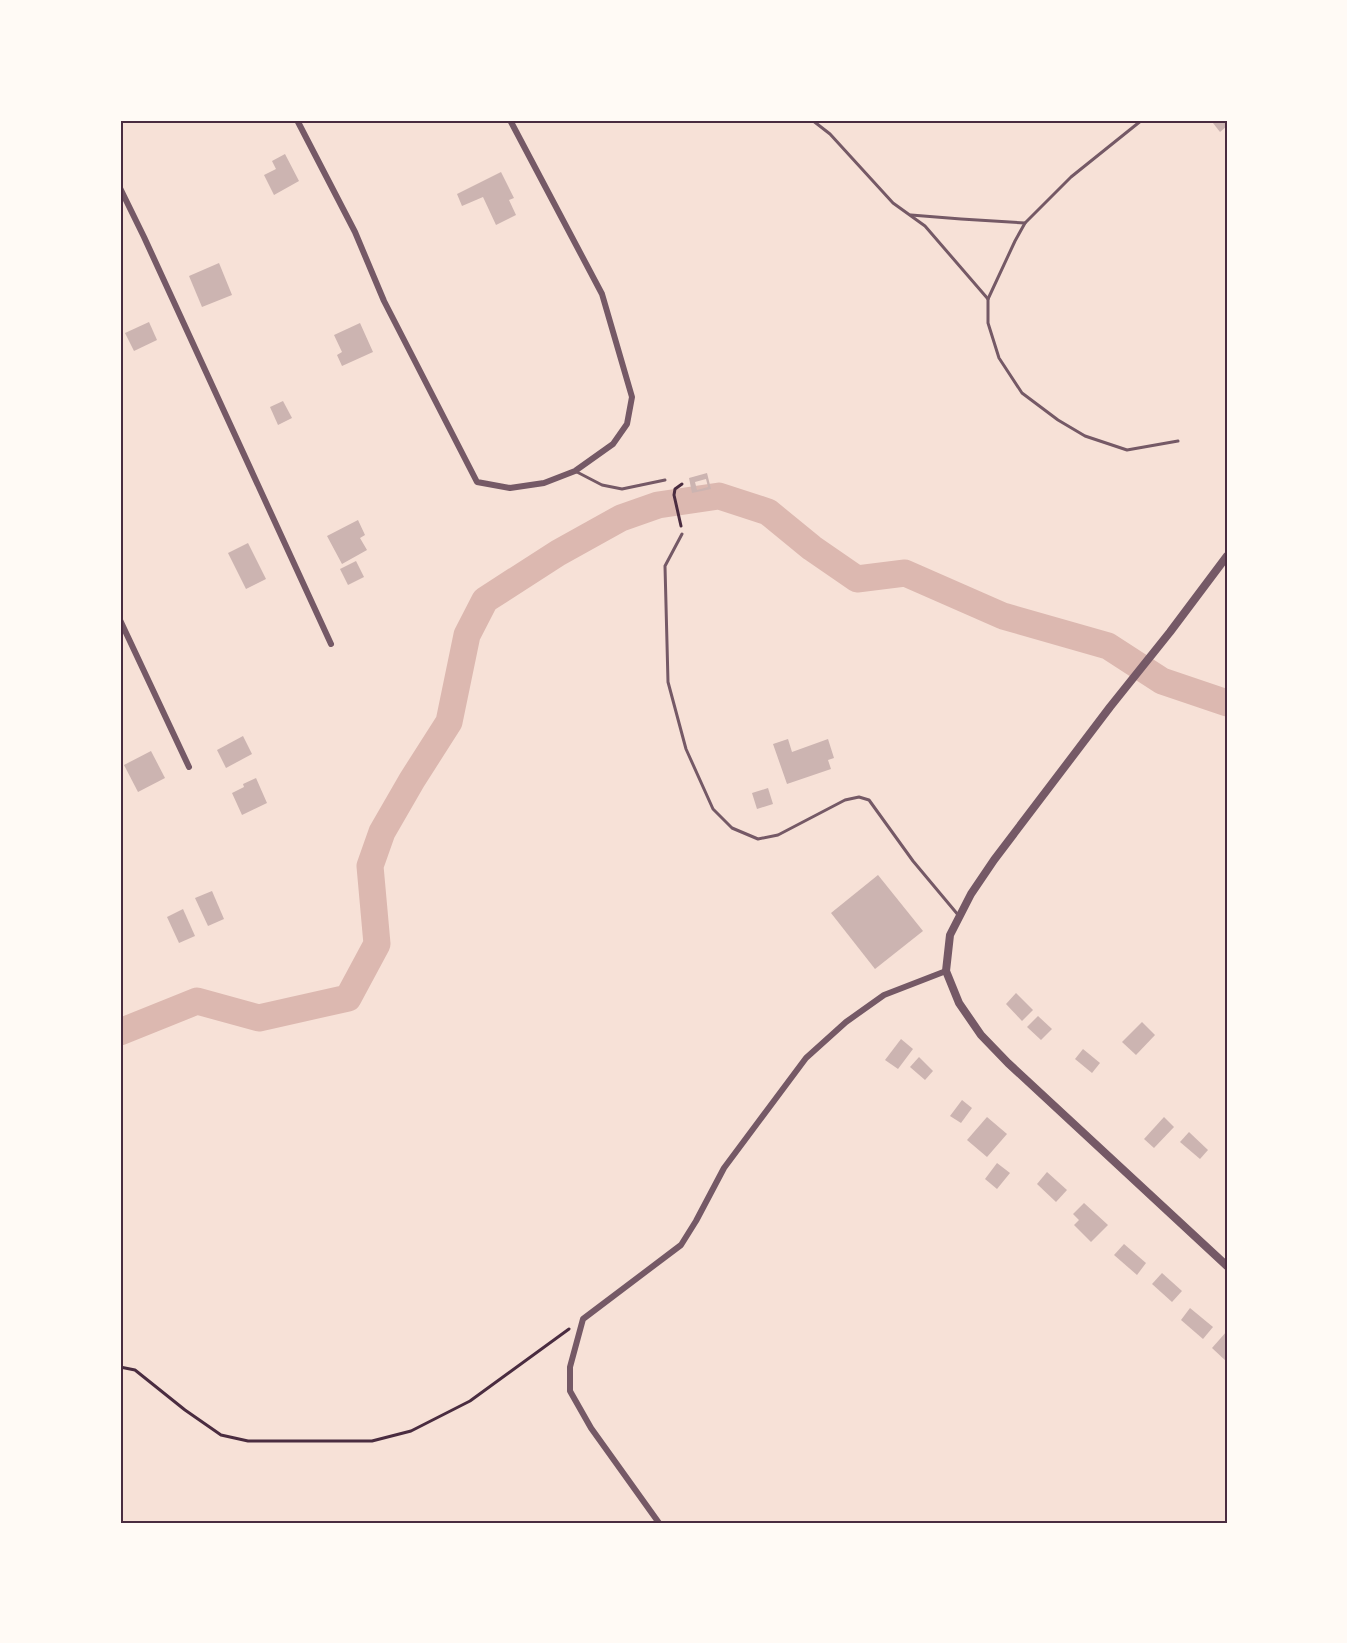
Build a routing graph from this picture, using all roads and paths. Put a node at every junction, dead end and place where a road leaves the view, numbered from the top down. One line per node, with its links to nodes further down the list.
1 (297, 120): 10 (street)
2 (510, 120): 10 (street)
3 (812, 120): 6 (lane)
4 (1142, 120): 7 (lane)
5 (120, 188): 17 (street)
6 (909, 214): 7 (lane); 8 (lane)
7 (1025, 223): 8 (lane)
8 (988, 299): 9 (lane)
9 (1178, 441)
10 (575, 471): 11 (lane)
11 (665, 480)
12 (682, 484): 13 (path)
13 (680, 518)
14 (682, 534): 19 (lane)
15 (1227, 556): 19 (street)
16 (120, 620): 18 (street)
17 (331, 644)
18 (189, 766)
19 (960, 916): 20 (street)
20 (946, 971): 21 (street); 22 (street)
21 (1227, 1266)
22 (583, 1319): 23 (path); 24 (street)
23 (120, 1367)
24 (659, 1523)

